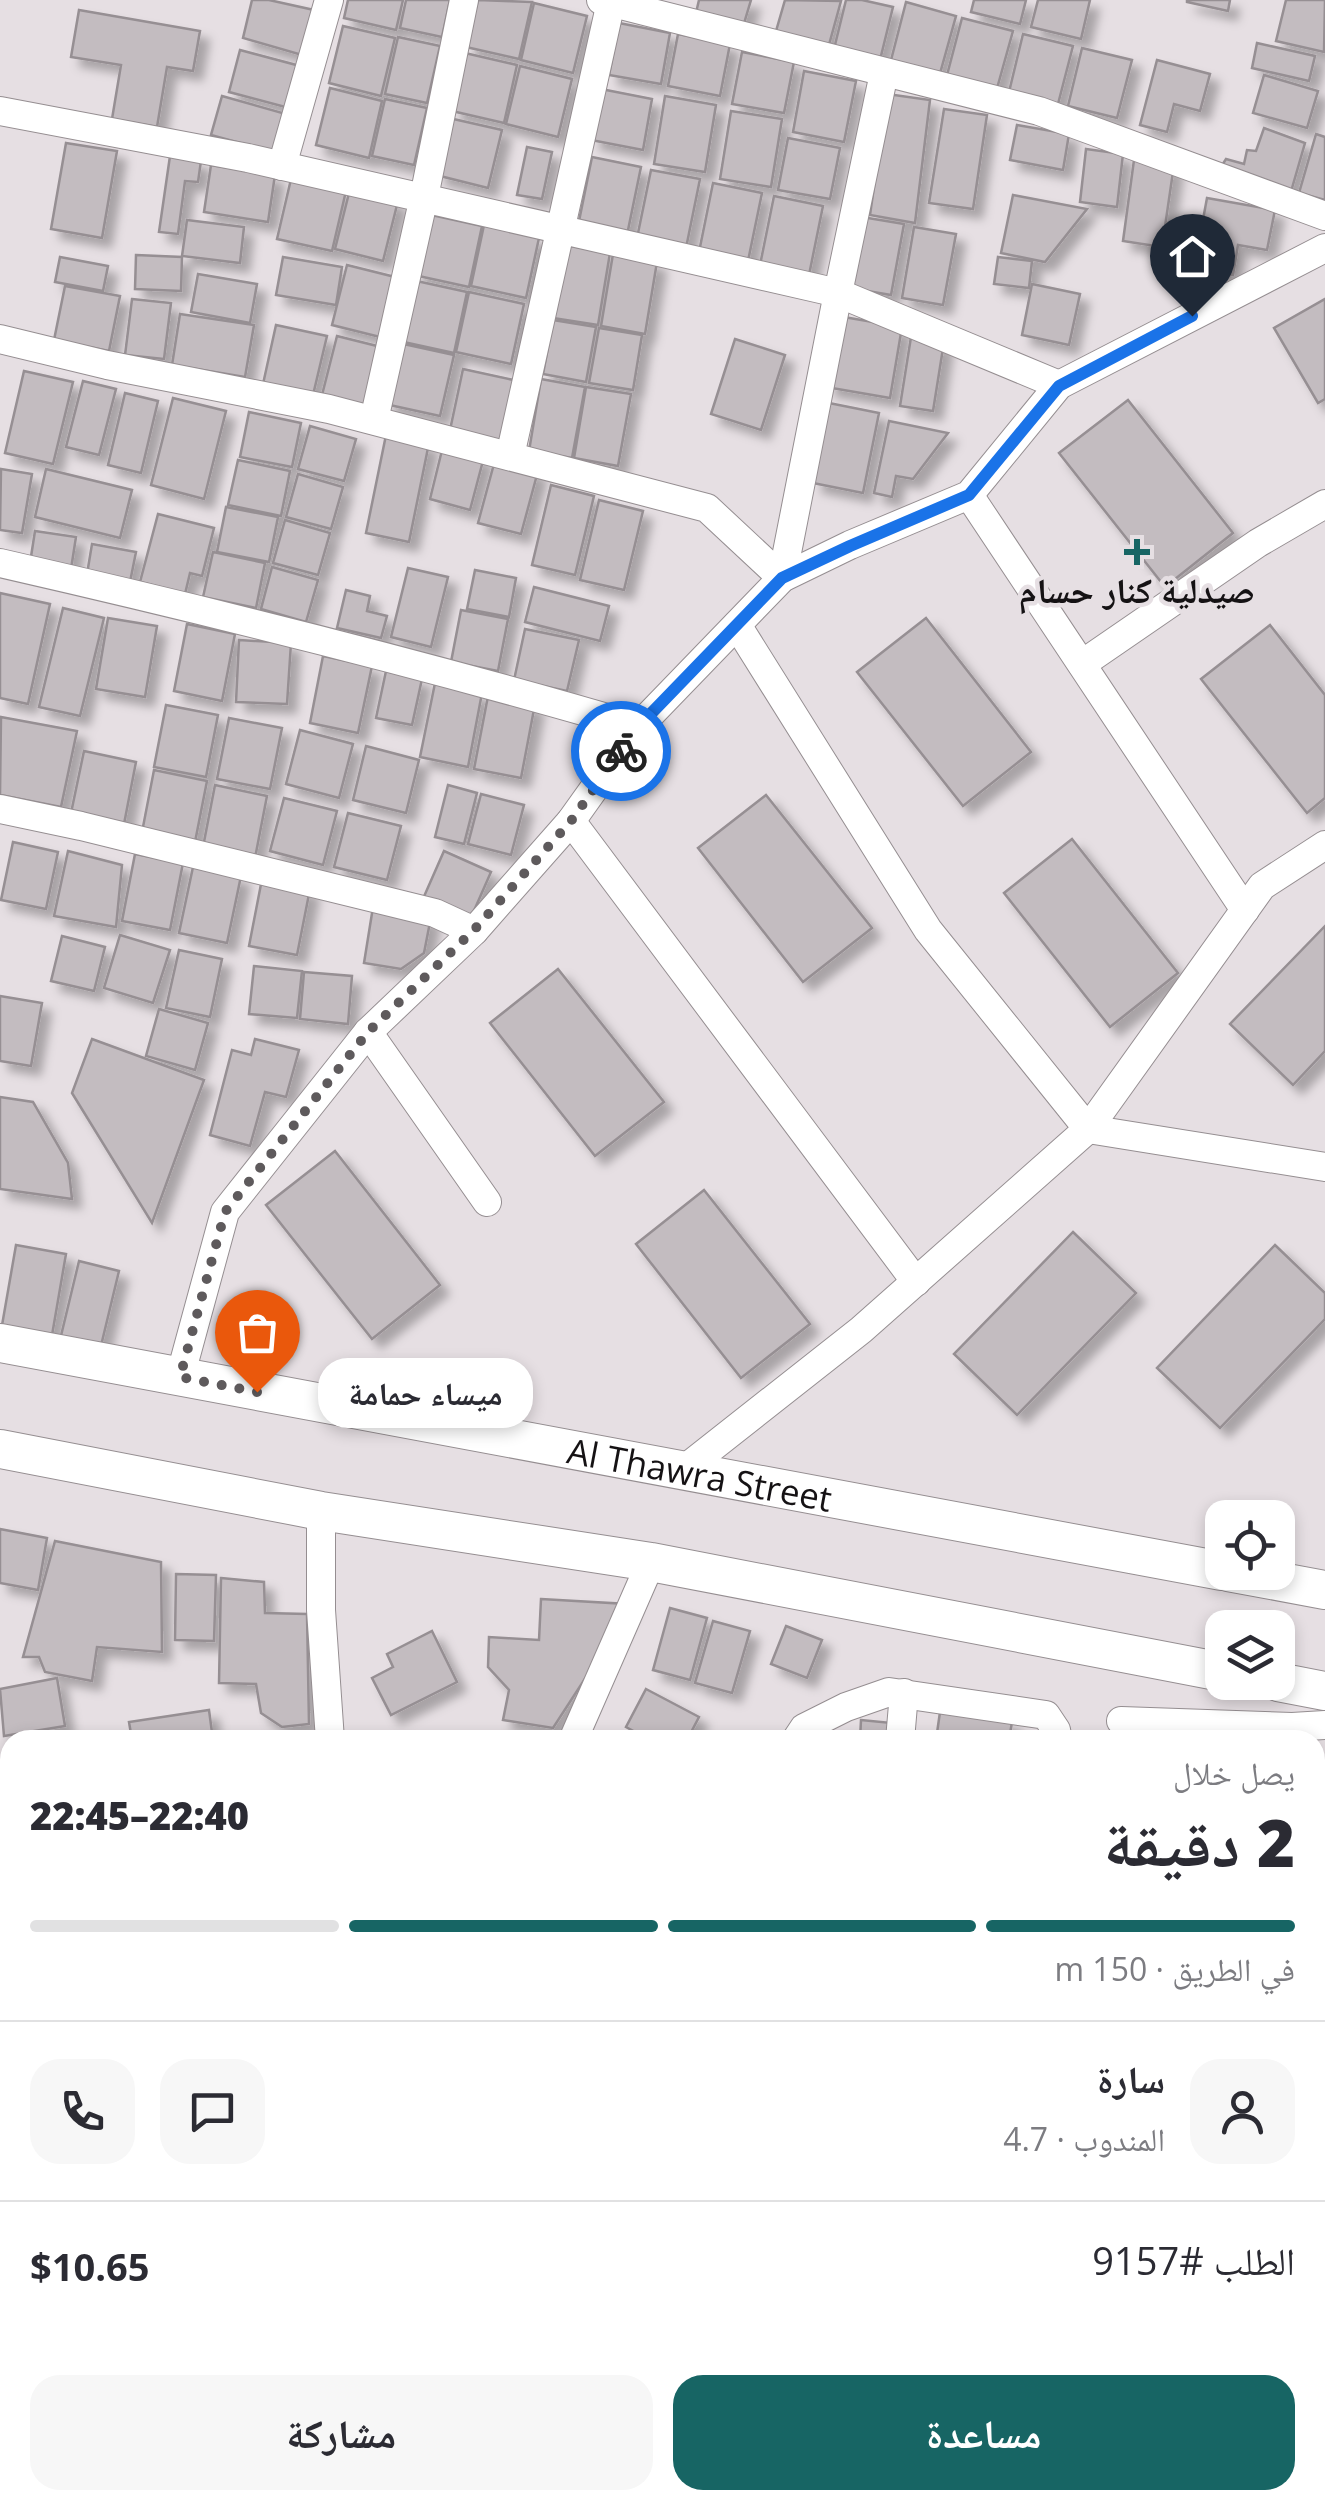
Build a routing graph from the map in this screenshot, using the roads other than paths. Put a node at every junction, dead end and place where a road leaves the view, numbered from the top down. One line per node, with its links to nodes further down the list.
1 (329, 0): 6 (street)
2 (464, 0): 7 (street)
3 (606, 1): 4 (street); 9 (street)
4 (884, 72): 8 (street); 11 (street)
5 (0, 111): 6 (street)
6 (282, 166): 7 (street)
7 (424, 197): 9 (street); 14 (street)
8 (1325, 216)
9 (561, 230): 11 (street); 15 (street)
10 (1325, 248): 13 (street)
11 (838, 293): 13 (street); 19 (street)
12 (0, 340): 14 (street)
13 (1059, 386): 16 (street)
14 (374, 420): 15 (street)
15 (510, 456): 19 (street)
16 (969, 495): 19 (street); 21 (street)
17 (1325, 504): 21 (street)
18 (0, 563): 22 (street)
19 (782, 578): 20 (street)
20 (738, 625): 22 (street); 29 (street)
21 (1082, 664): 26 (street)
22 (638, 727): 24 (street)
23 (0, 809): 27 (street)
24 (571, 821): 27 (street); 32 (street)
25 (1325, 846): 26 (street)
26 (1245, 910): 29 (street)
27 (474, 930): 28 (street)
28 (368, 1032): 31 (street); 34 (street)
29 (1088, 1129): 30 (street); 32 (street)
30 (1325, 1167)
31 (487, 1202)
32 (916, 1282): 36 (street)
33 (0, 1344): 34 (main road, Al Thawra Street)
34 (180, 1377): 36 (main road, Al Thawra Street)
35 (0, 1449): 37 (main road)
36 (682, 1471): 39 (main road, Al Thawra Street)
37 (321, 1511): 38 (main road); 48 (street)
38 (651, 1562): 42 (main road); 49 (street)
39 (1205, 1568)
40 (1295, 1583): 41 (main road, Al Thawra Street)
41 (1323, 1588)
42 (1205, 1669)
43 (1295, 1685): 44 (main road)
44 (1325, 1691)
45 (904, 1693): 50 (street); 51 (street); 52 (street)
46 (1121, 1721): 47 (street)
47 (1325, 1724)
48 (329, 1730)
49 (577, 1730)
50 (803, 1730)
51 (901, 1730)
52 (1056, 1730)

